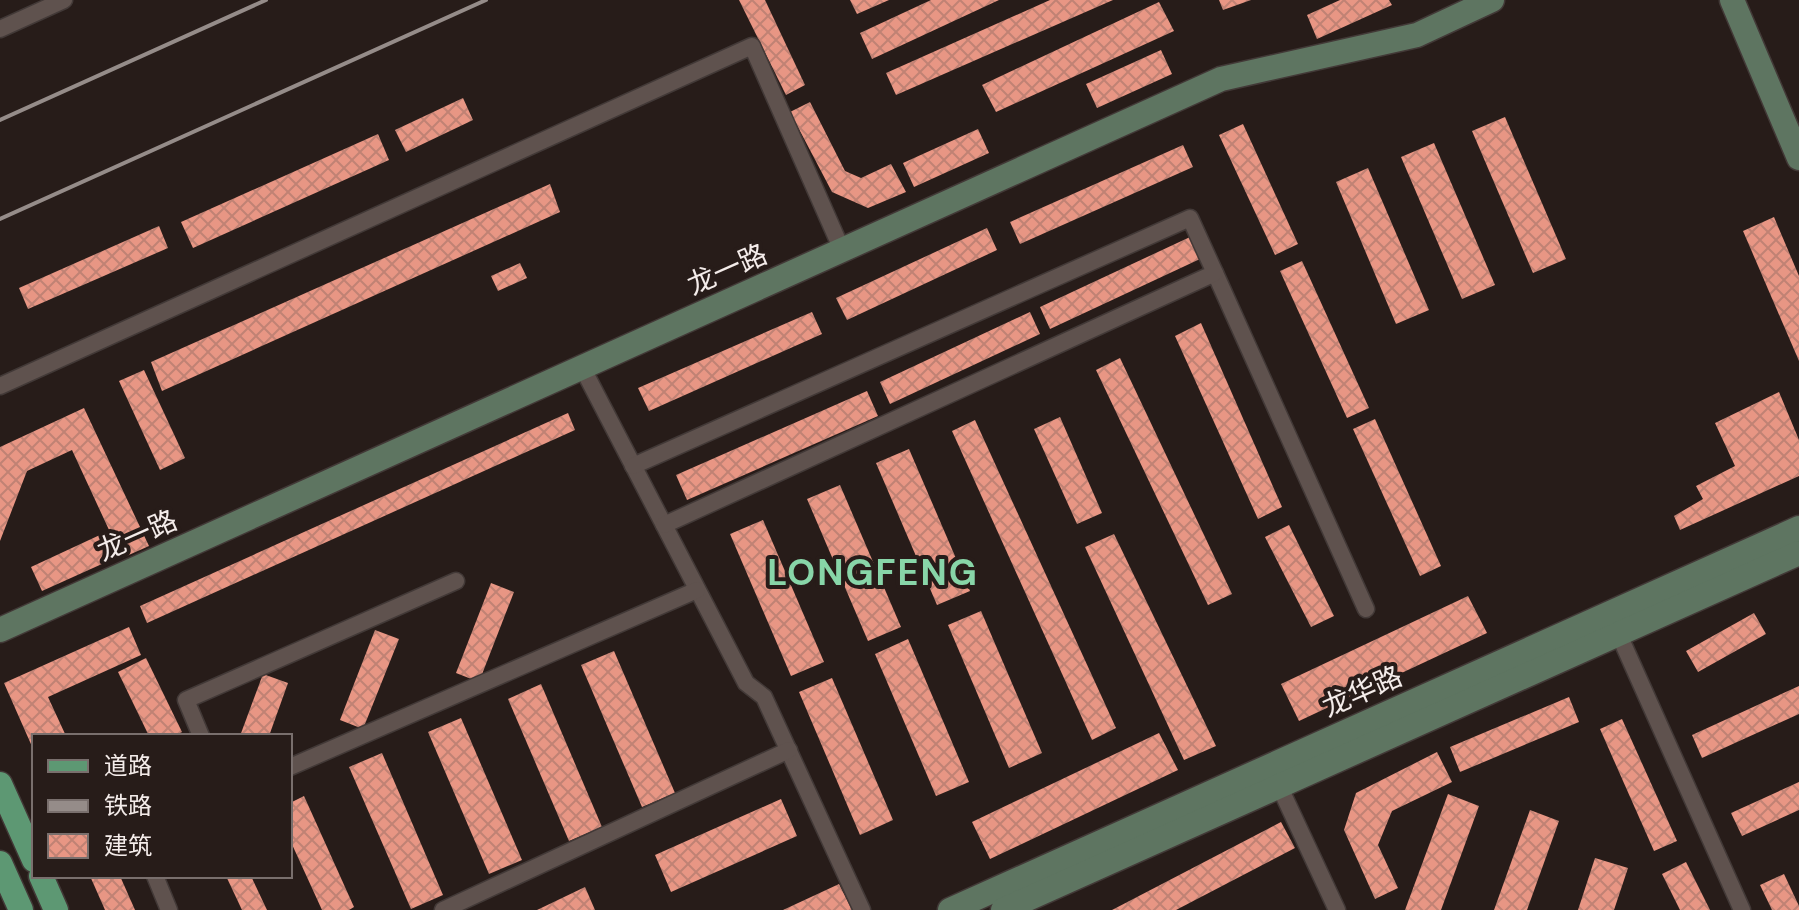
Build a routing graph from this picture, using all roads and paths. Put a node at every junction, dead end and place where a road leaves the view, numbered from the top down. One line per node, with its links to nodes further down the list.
1 (64, 0): 4 (street)
2 (1492, 0): 6 (street, 龙一路)
3 (1732, 0): 5 (street)
4 (0, 29)
5 (1799, 158)
6 (842, 250): 8 (street, 龙一路); 9 (street)
7 (1215, 273): 10 (street); 11 (street); 16 (street)
8 (582, 367): 10 (street); 18 (street, 龙一路)
9 (0, 386)
10 (633, 466): 11 (street)
11 (664, 525): 15 (street)
12 (1799, 528): 17 (street, 龙华路)
13 (1799, 553): 17 (street)
14 (456, 581): 19 (street)
15 (697, 590): 20 (street); 21 (street)
16 (1366, 609)
17 (1614, 623): 22 (street, 龙华路); 36 (street)
18 (0, 630)
19 (200, 734)
20 (789, 750): 31 (street); 32 (street)
21 (292, 766)
22 (1275, 776): 33 (street, 龙华路); 34 (street); 35 (street)
23 (0, 784): 24 (main road)
24 (32, 856)
25 (0, 863): 28 (main road)
26 (42, 878): 29 (main road)
27 (156, 878): 30 (street)
28 (21, 910)
29 (56, 910)
30 (169, 910)
31 (443, 910)
32 (862, 910)
33 (950, 910)
34 (1003, 910)
35 (1337, 910)
36 (1742, 910)

